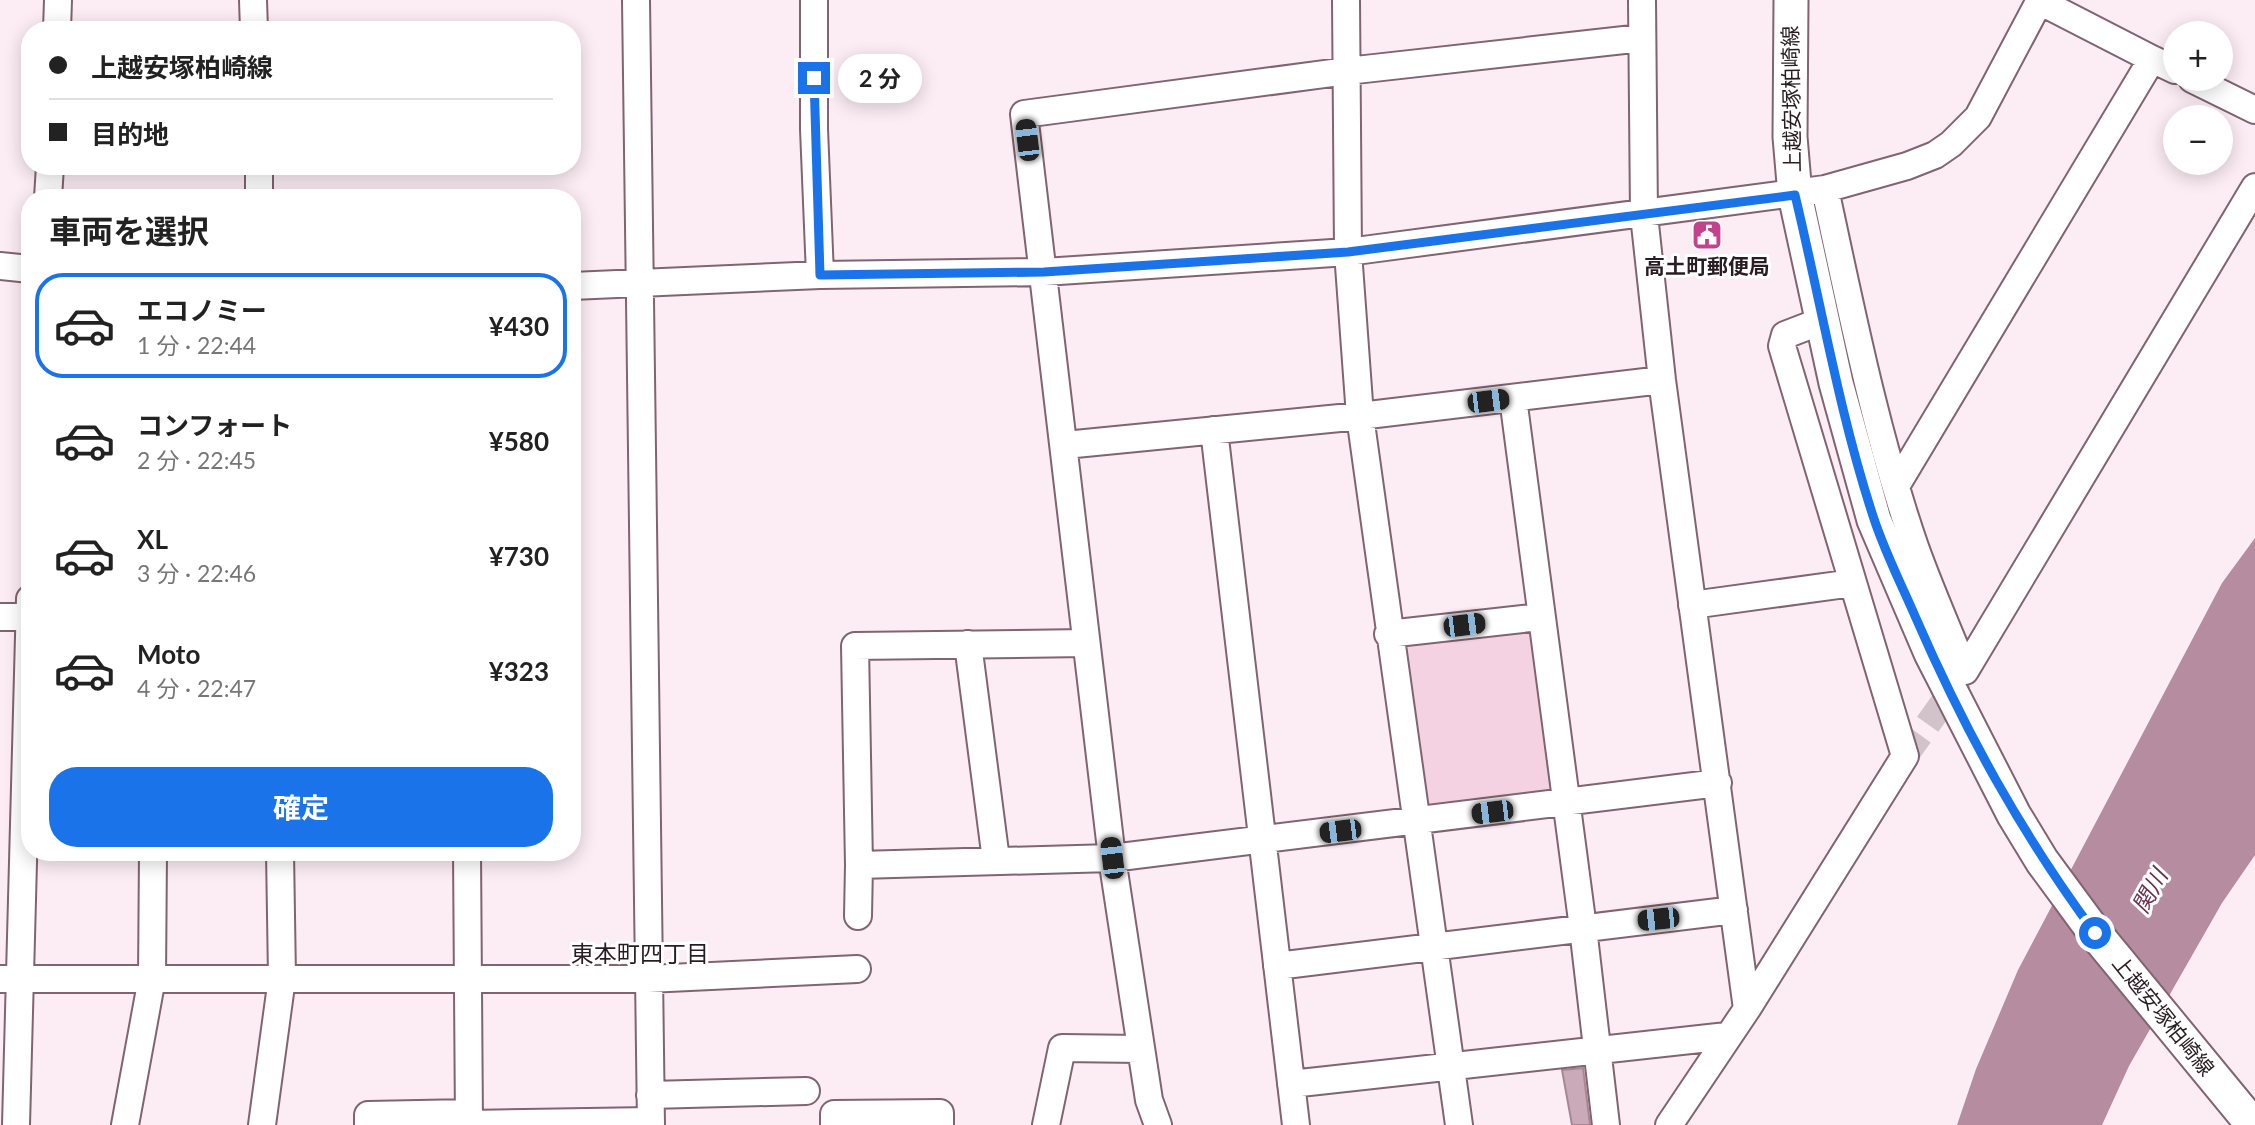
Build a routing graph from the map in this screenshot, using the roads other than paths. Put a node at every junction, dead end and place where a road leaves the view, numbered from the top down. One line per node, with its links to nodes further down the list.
1 (58, 0): 9 (street)
2 (253, 0): 10 (street)
3 (636, 0): 25 (street)
4 (814, 0): 24 (street)
5 (1346, 0): 14 (street)
6 (1642, 0): 11 (street)
7 (1791, 0): 18 (main road, 上越安塚柏崎線)
8 (2040, 0): 12 (street); 18 (street)
9 (57, 21)
10 (254, 21)
11 (1642, 38): 14 (street); 19 (street)
12 (2163, 64)
13 (2163, 67): 33 (street)
14 (1347, 71): 20 (street); 23 (street)
15 (2216, 91): 16 (street)
16 (2255, 110)
17 (2255, 187): 33 (street)
18 (1810, 192): 19 (street); 27 (main road, 上越安塚柏崎線)
19 (1644, 215): 20 (street); 28 (street)
20 (1348, 252): 23 (street); 30 (street)
21 (0, 266): 22 (street)
22 (21, 268)
23 (1044, 272): 24 (street); 32 (street)
24 (820, 275): 25 (street)
25 (641, 285): 26 (street); 62 (street)
26 (581, 286)
27 (1840, 324): 33 (street); 34 (street); 86 (main road, 上越安塚柏崎線)
28 (1662, 380): 29 (street); 35 (street)
29 (1513, 398): 30 (street); 38 (street)
30 (1360, 416): 31 (street); 39 (street)
31 (1214, 430): 32 (street); 45 (street)
32 (1065, 445): 40 (street)
33 (1896, 486)
34 (1853, 583): 35 (street); 64 (street)
35 (1692, 605): 42 (street)
36 (0, 617): 37 (street)
37 (21, 617)
38 (1540, 617): 39 (street); 43 (street)
39 (1388, 634): 44 (street)
40 (1086, 643): 41 (street); 46 (street)
41 (968, 644): 48 (street); 52 (street)
42 (1718, 783): 43 (street); 53 (street)
43 (1565, 804): 44 (street); 55 (street)
44 (1418, 821): 45 (street); 56 (street)
45 (1263, 841): 46 (street); 57 (street)
46 (1112, 858): 48 (street); 66 (street)
47 (21, 859): 61 (street)
48 (996, 860): 52 (street)
49 (153, 861): 59 (street)
50 (280, 861): 60 (street)
51 (467, 861): 63 (street)
52 (859, 865): 54 (street)
53 (1734, 910): 55 (street); 64 (street)
54 (858, 916)
55 (1583, 928): 56 (street); 67 (street)
56 (1434, 947): 57 (street); 68 (street)
57 (1277, 966): 69 (street)
58 (857, 969): 62 (street)
59 (152, 978): 60 (street); 61 (street); 75 (street)
60 (282, 978): 63 (street); 76 (street)
61 (10, 979): 74 (street)
62 (648, 979): 63 (street); 72 (street)
63 (468, 981): 73 (street)
64 (1747, 1009): 65 (street)
65 (1727, 1036): 67 (street); 85 (street)
66 (1140, 1049): 71 (street); 80 (street)
67 (1598, 1049): 68 (street); 84 (street)
68 (1450, 1065): 69 (street); 83 (street)
69 (1291, 1084): 82 (street)
70 (806, 1091): 72 (street)
71 (1146, 1113): 81 (street)
72 (651, 1114): 73 (street)
73 (469, 1121): 77 (street)
74 (16, 1125)
75 (125, 1125)
76 (262, 1125)
77 (368, 1125)
78 (834, 1125): 79 (street)
79 (940, 1125)
80 (1046, 1125)
81 (1158, 1125)
82 (1296, 1125)
83 (1459, 1125)
84 (1605, 1125)
85 (1669, 1125)
86 (2253, 1125)

